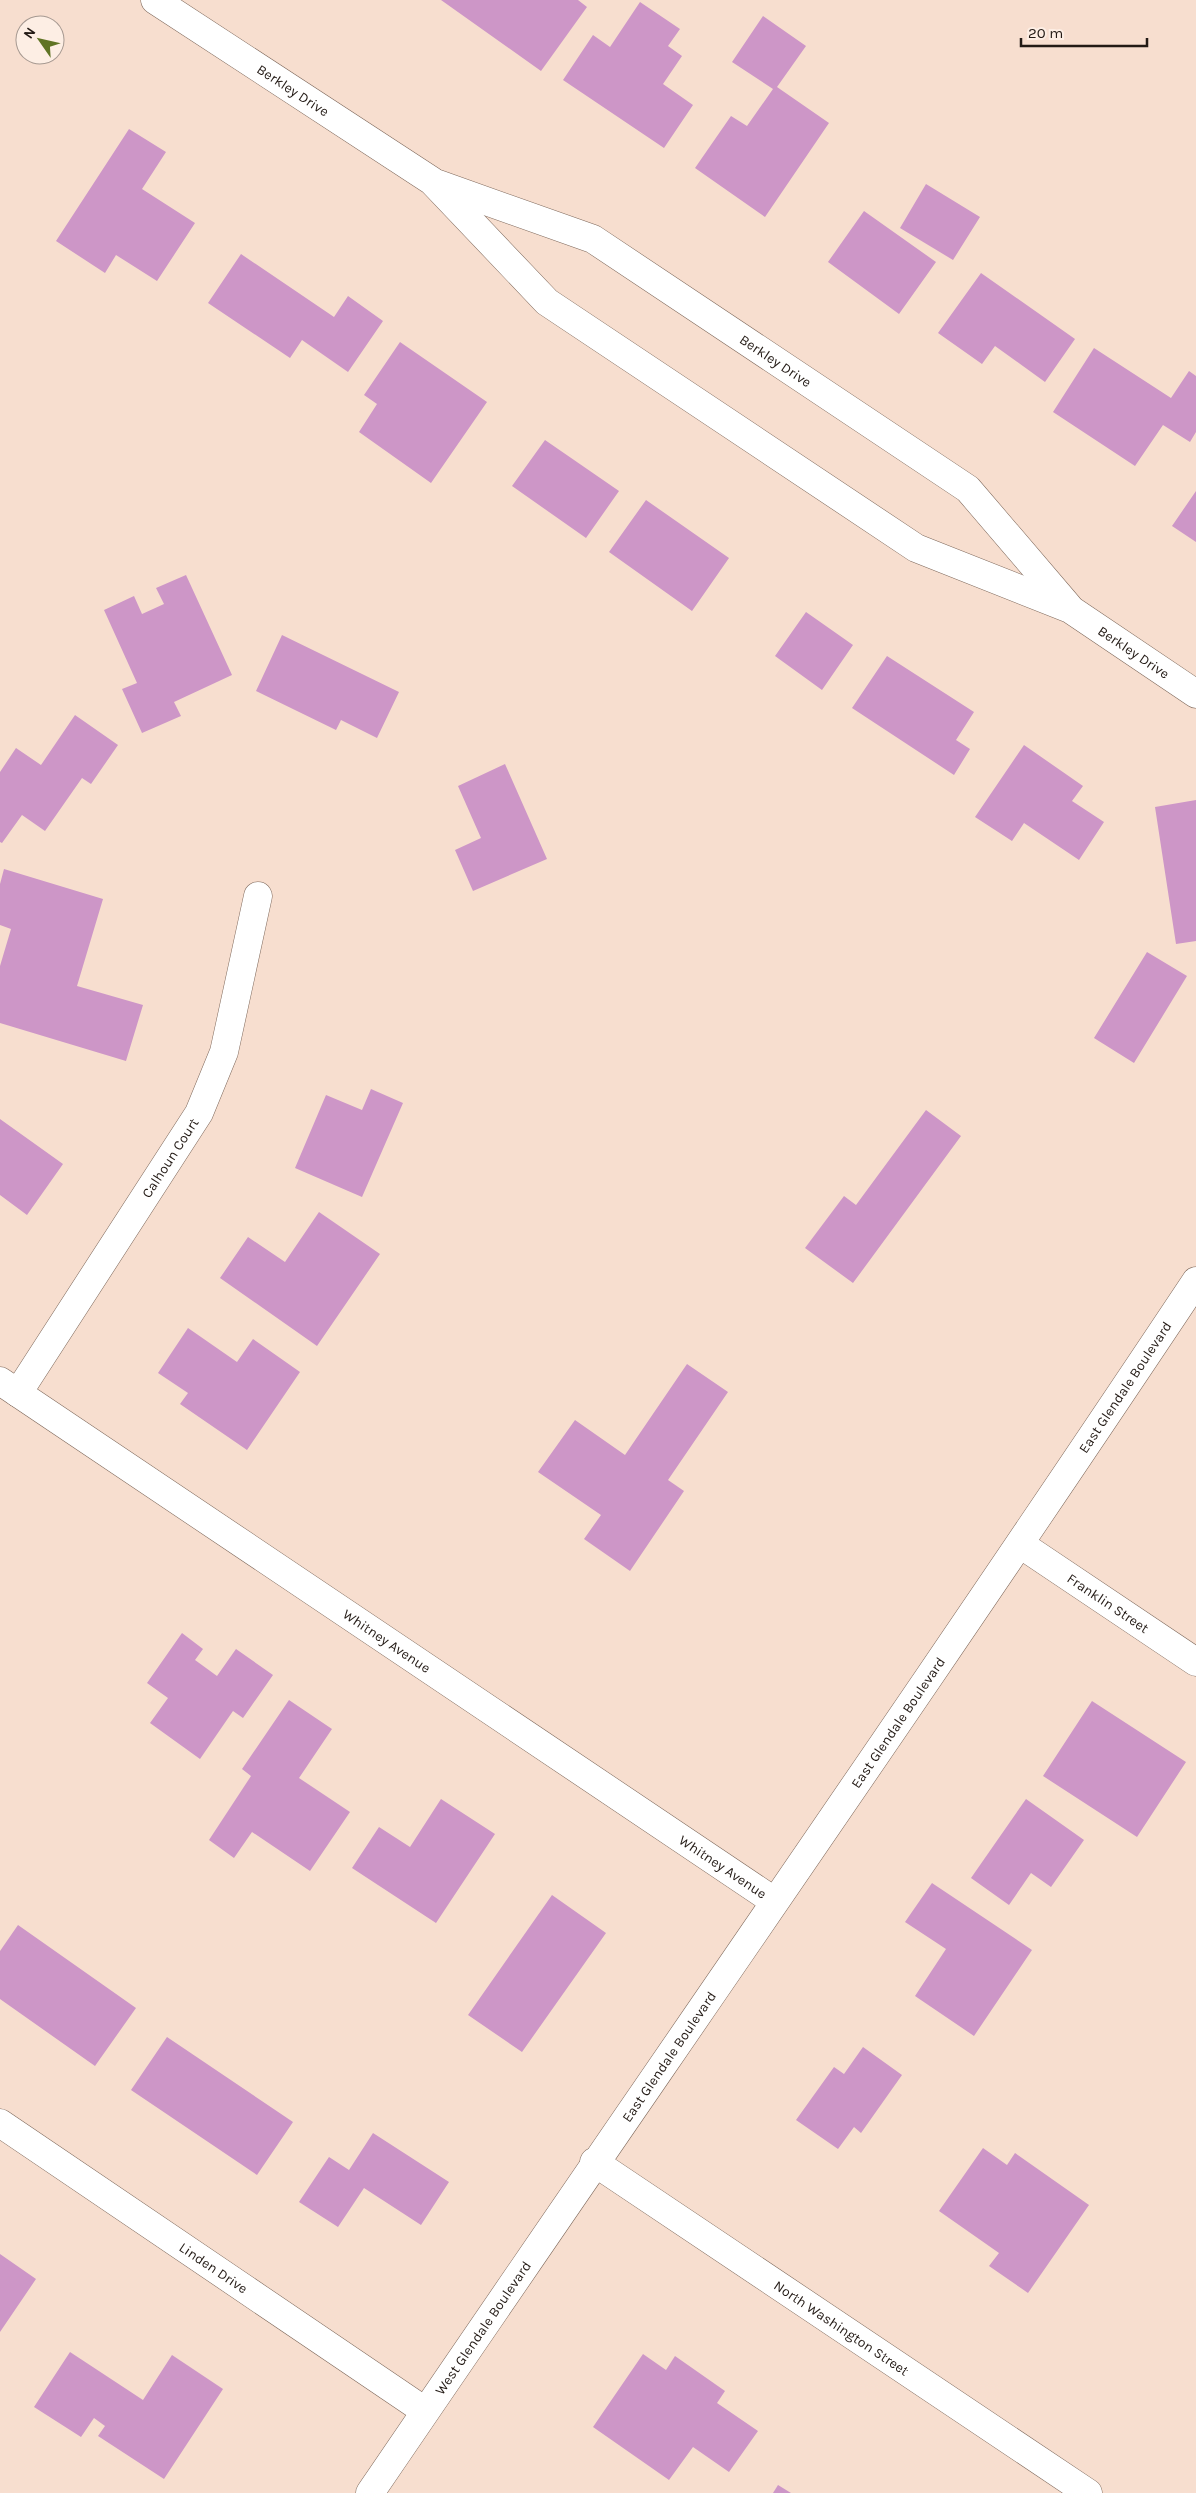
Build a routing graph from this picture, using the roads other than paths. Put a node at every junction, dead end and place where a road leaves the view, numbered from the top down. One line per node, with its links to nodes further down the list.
1 (155, 0): 2 (street, Berkley Drive)
2 (432, 181): 3 (street, Berkley Drive); 3 (street, Berkley Drive)
3 (1070, 609): 4 (street, Berkley Drive)
4 (1196, 694)
5 (258, 896): 7 (street, Calhoun Court)
6 (1196, 1281): 8 (street, East Glendale Boulevard)
7 (9, 1387): 10 (street, Whitney Avenue)
8 (1020, 1544): 9 (street, Franklin Street); 10 (street, East Glendale Boulevard)
9 (1196, 1662)
10 (774, 1901): 12 (street, East Glendale Boulevard)
11 (0, 2123): 13 (street, Linden Drive)
12 (594, 2162): 13 (street, West Glendale Boulevard); 15 (street, North Washington Street)
13 (425, 2411): 14 (street, West Glendale Boulevard)
14 (370, 2493)
15 (1088, 2493)

